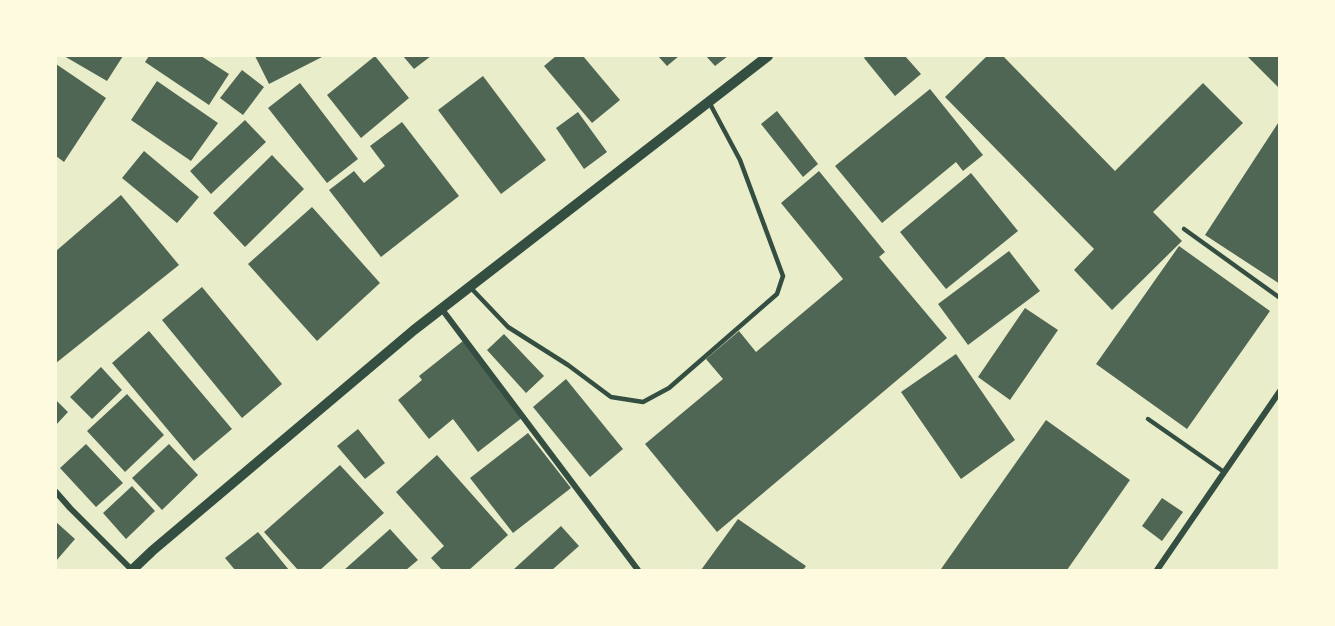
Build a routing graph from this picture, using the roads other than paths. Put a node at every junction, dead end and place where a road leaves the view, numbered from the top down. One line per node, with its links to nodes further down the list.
1 (768, 56): 2 (street)
2 (709, 102): 4 (street); 4 (lane)
3 (1184, 229): 5 (lane)
4 (470, 287): 6 (street)
5 (1280, 298)
6 (441, 308): 11 (street); 12 (street)
7 (1280, 391): 9 (street)
8 (1148, 419): 9 (lane)
9 (1224, 472): 13 (street)
10 (56, 492): 11 (street)
11 (132, 570)
12 (638, 570)
13 (1157, 570)

